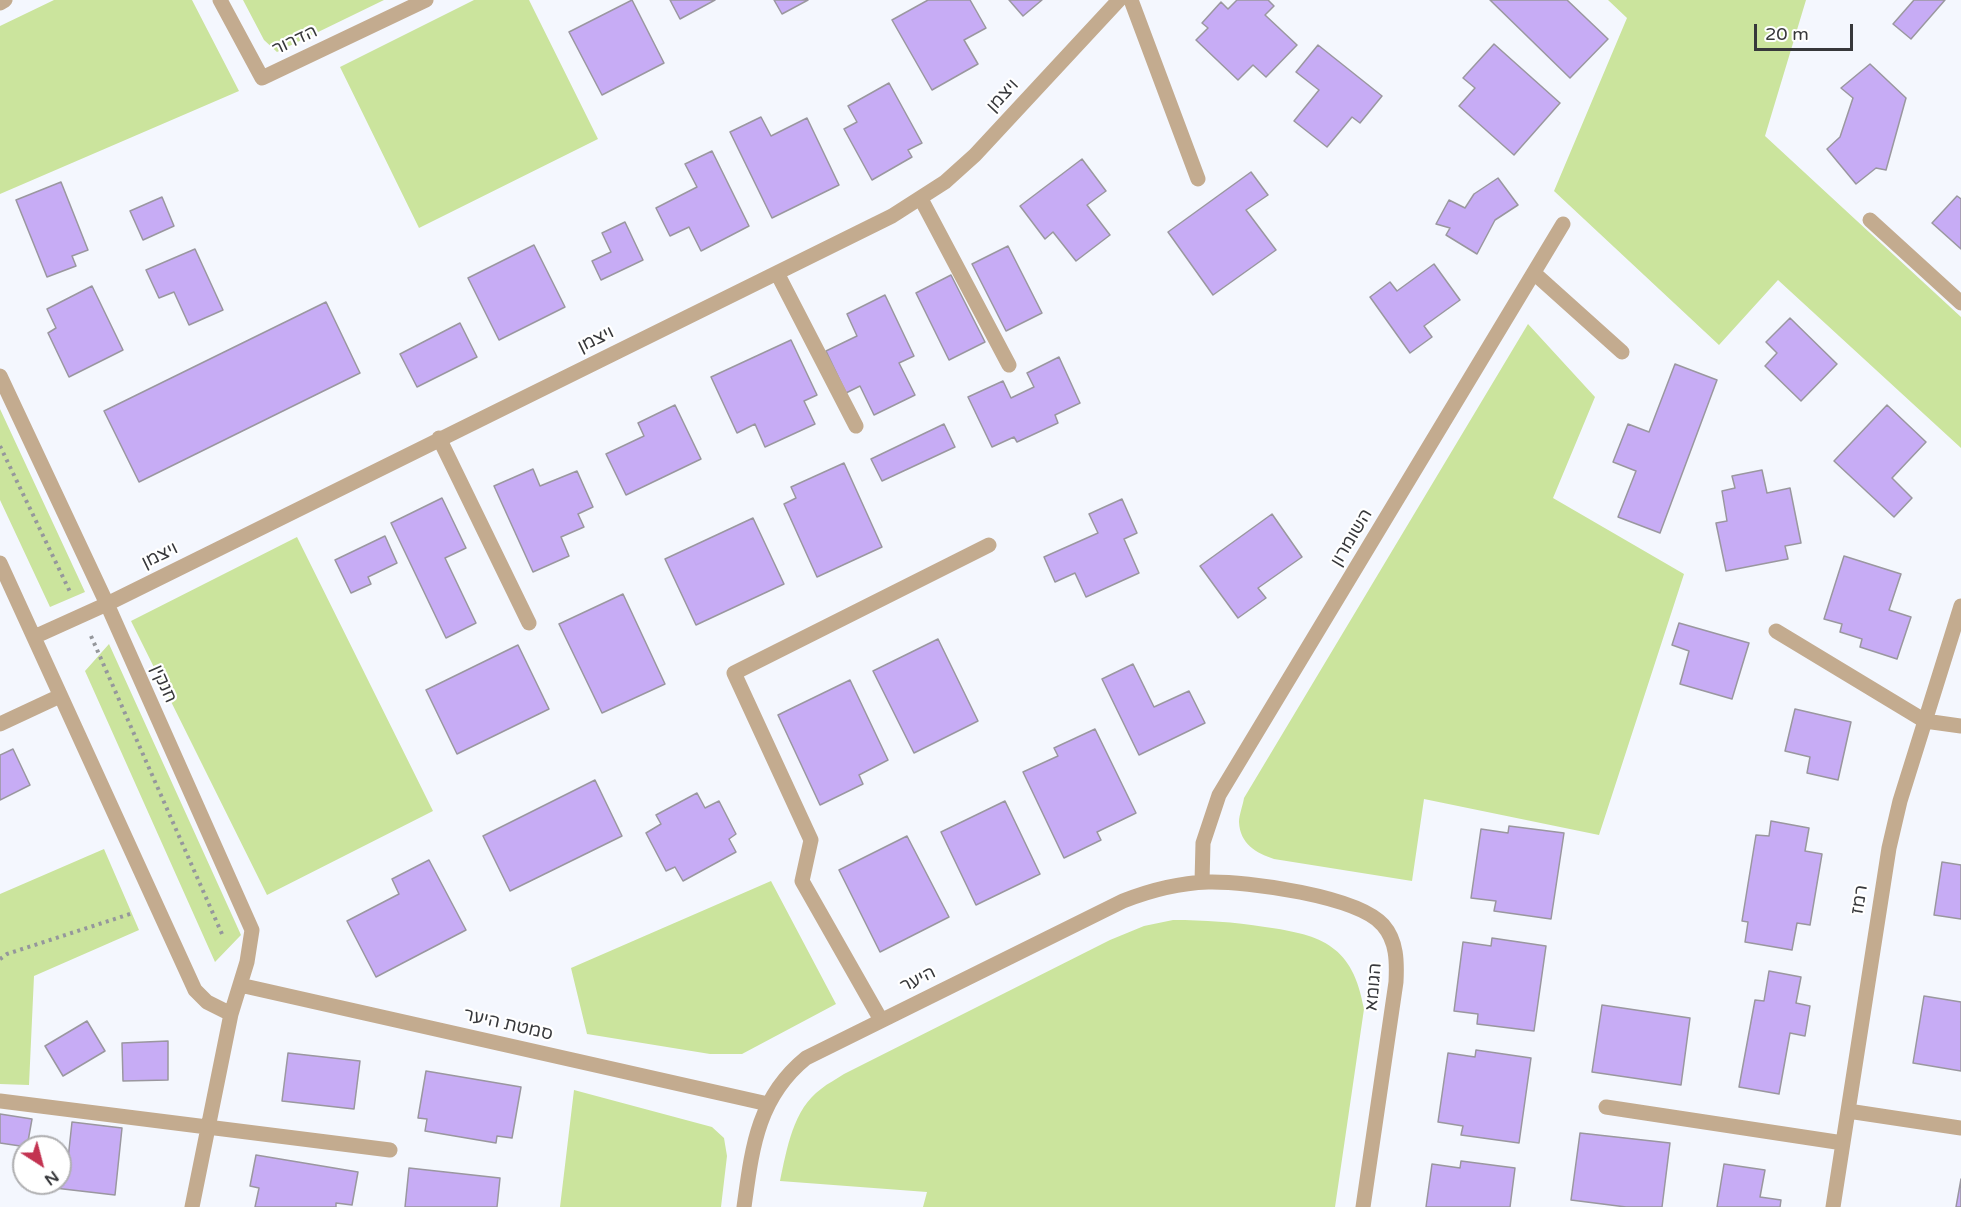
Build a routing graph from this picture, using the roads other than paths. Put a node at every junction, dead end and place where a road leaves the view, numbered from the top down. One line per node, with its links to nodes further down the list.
1 (5, 0): 6 (street)
2 (220, 0): 3 (street, הדרור)
3 (426, 0)
4 (1119, 0): 8 (street, ויצמן)
5 (1131, 0): 7 (street)
6 (0, 3)
7 (1198, 179)
8 (921, 199): 11 (street, ויצמן); 15 (street)
9 (1870, 220): 13 (street)
10 (1563, 224): 12 (street, השומרון)
11 (777, 273): 17 (street); 18 (street, ויצמן)
12 (1534, 273): 14 (street); 30 (street, השומרון)
13 (1961, 303)
14 (1622, 352)
15 (1009, 365)
16 (0, 376): 21 (street, חנקין)
17 (856, 426)
18 (440, 438): 21 (street, ויצמן); 23 (street)
19 (989, 544): 33 (street)
20 (0, 563): 25 (street)
21 (107, 604): 25 (street, ויצמן); 31 (street, חנקין)
22 (1961, 606): 27 (street, רמז)
23 (530, 623)
24 (1776, 631): 27 (street)
25 (34, 637): 26 (street)
26 (60, 696): 28 (street); 32 (street)
27 (1925, 721): 29 (street); 37 (street, רמז)
28 (0, 724)
29 (1961, 726)
30 (1202, 882): 33 (street, היער); 44 (street, הגומא)
31 (240, 985): 32 (street, חנקין); 35 (street, סמטת היער)
32 (231, 1014): 38 (street, חנקין)
33 (881, 1020): 35 (street, היער)
34 (0, 1101): 38 (street)
35 (768, 1104): 43 (street, היער)
36 (1606, 1107): 40 (street)
37 (1848, 1111): 39 (street); 40 (street, רמז)
38 (208, 1128): 41 (street); 42 (street, חנקין)
39 (1961, 1128)
40 (1843, 1143): 45 (street, רמז)
41 (390, 1150)
42 (192, 1207)
43 (744, 1207)
44 (1363, 1207)
45 (1833, 1207)

